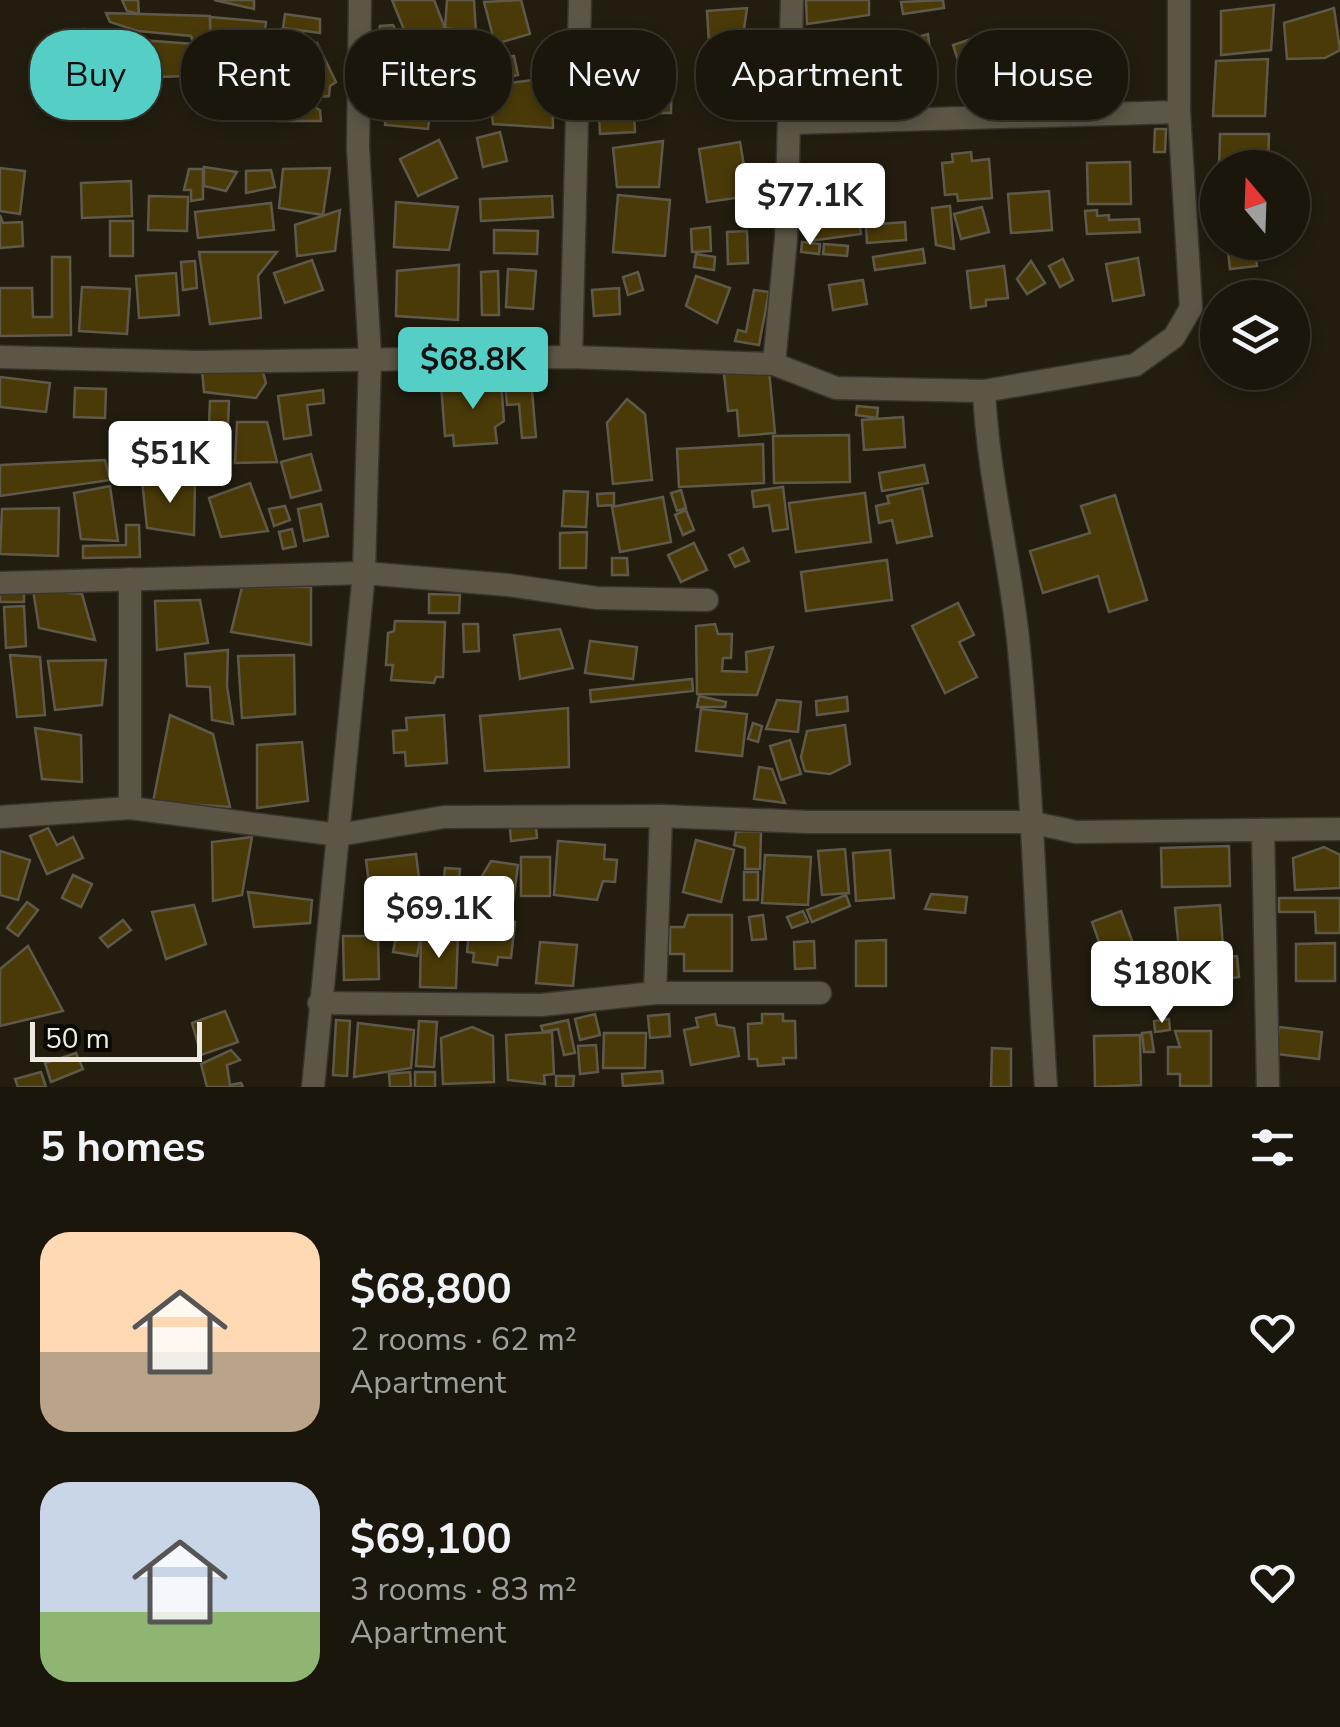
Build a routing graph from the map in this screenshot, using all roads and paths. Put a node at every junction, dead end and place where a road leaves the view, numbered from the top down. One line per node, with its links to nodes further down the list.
1 (360, 0): 8 (street)
2 (580, 0): 9 (street)
3 (792, 0): 6 (street)
4 (1179, 0): 5 (street)
5 (1179, 112): 6 (street); 11 (street)
6 (791, 124): 10 (street)
7 (0, 357): 8 (street)
8 (370, 357): 9 (street); 12 (street)
9 (571, 357): 10 (street)
10 (774, 364): 11 (street)
11 (984, 391): 19 (street)
12 (364, 574): 13 (street); 15 (street); 22 (street)
13 (130, 579): 14 (street); 16 (street)
14 (0, 583)
15 (707, 600)
16 (130, 808): 18 (street); 22 (street)
17 (661, 816): 19 (street); 22 (street); 23 (street)
18 (0, 817)
19 (1028, 822): 21 (street); 27 (street)
20 (1340, 829): 21 (street)
21 (1263, 830): 28 (street)
22 (339, 835): 25 (street)
23 (655, 993): 24 (street); 25 (street)
24 (820, 993)
25 (319, 1003): 26 (street)
26 (313, 1087)
27 (1046, 1087)
28 (1268, 1087)

